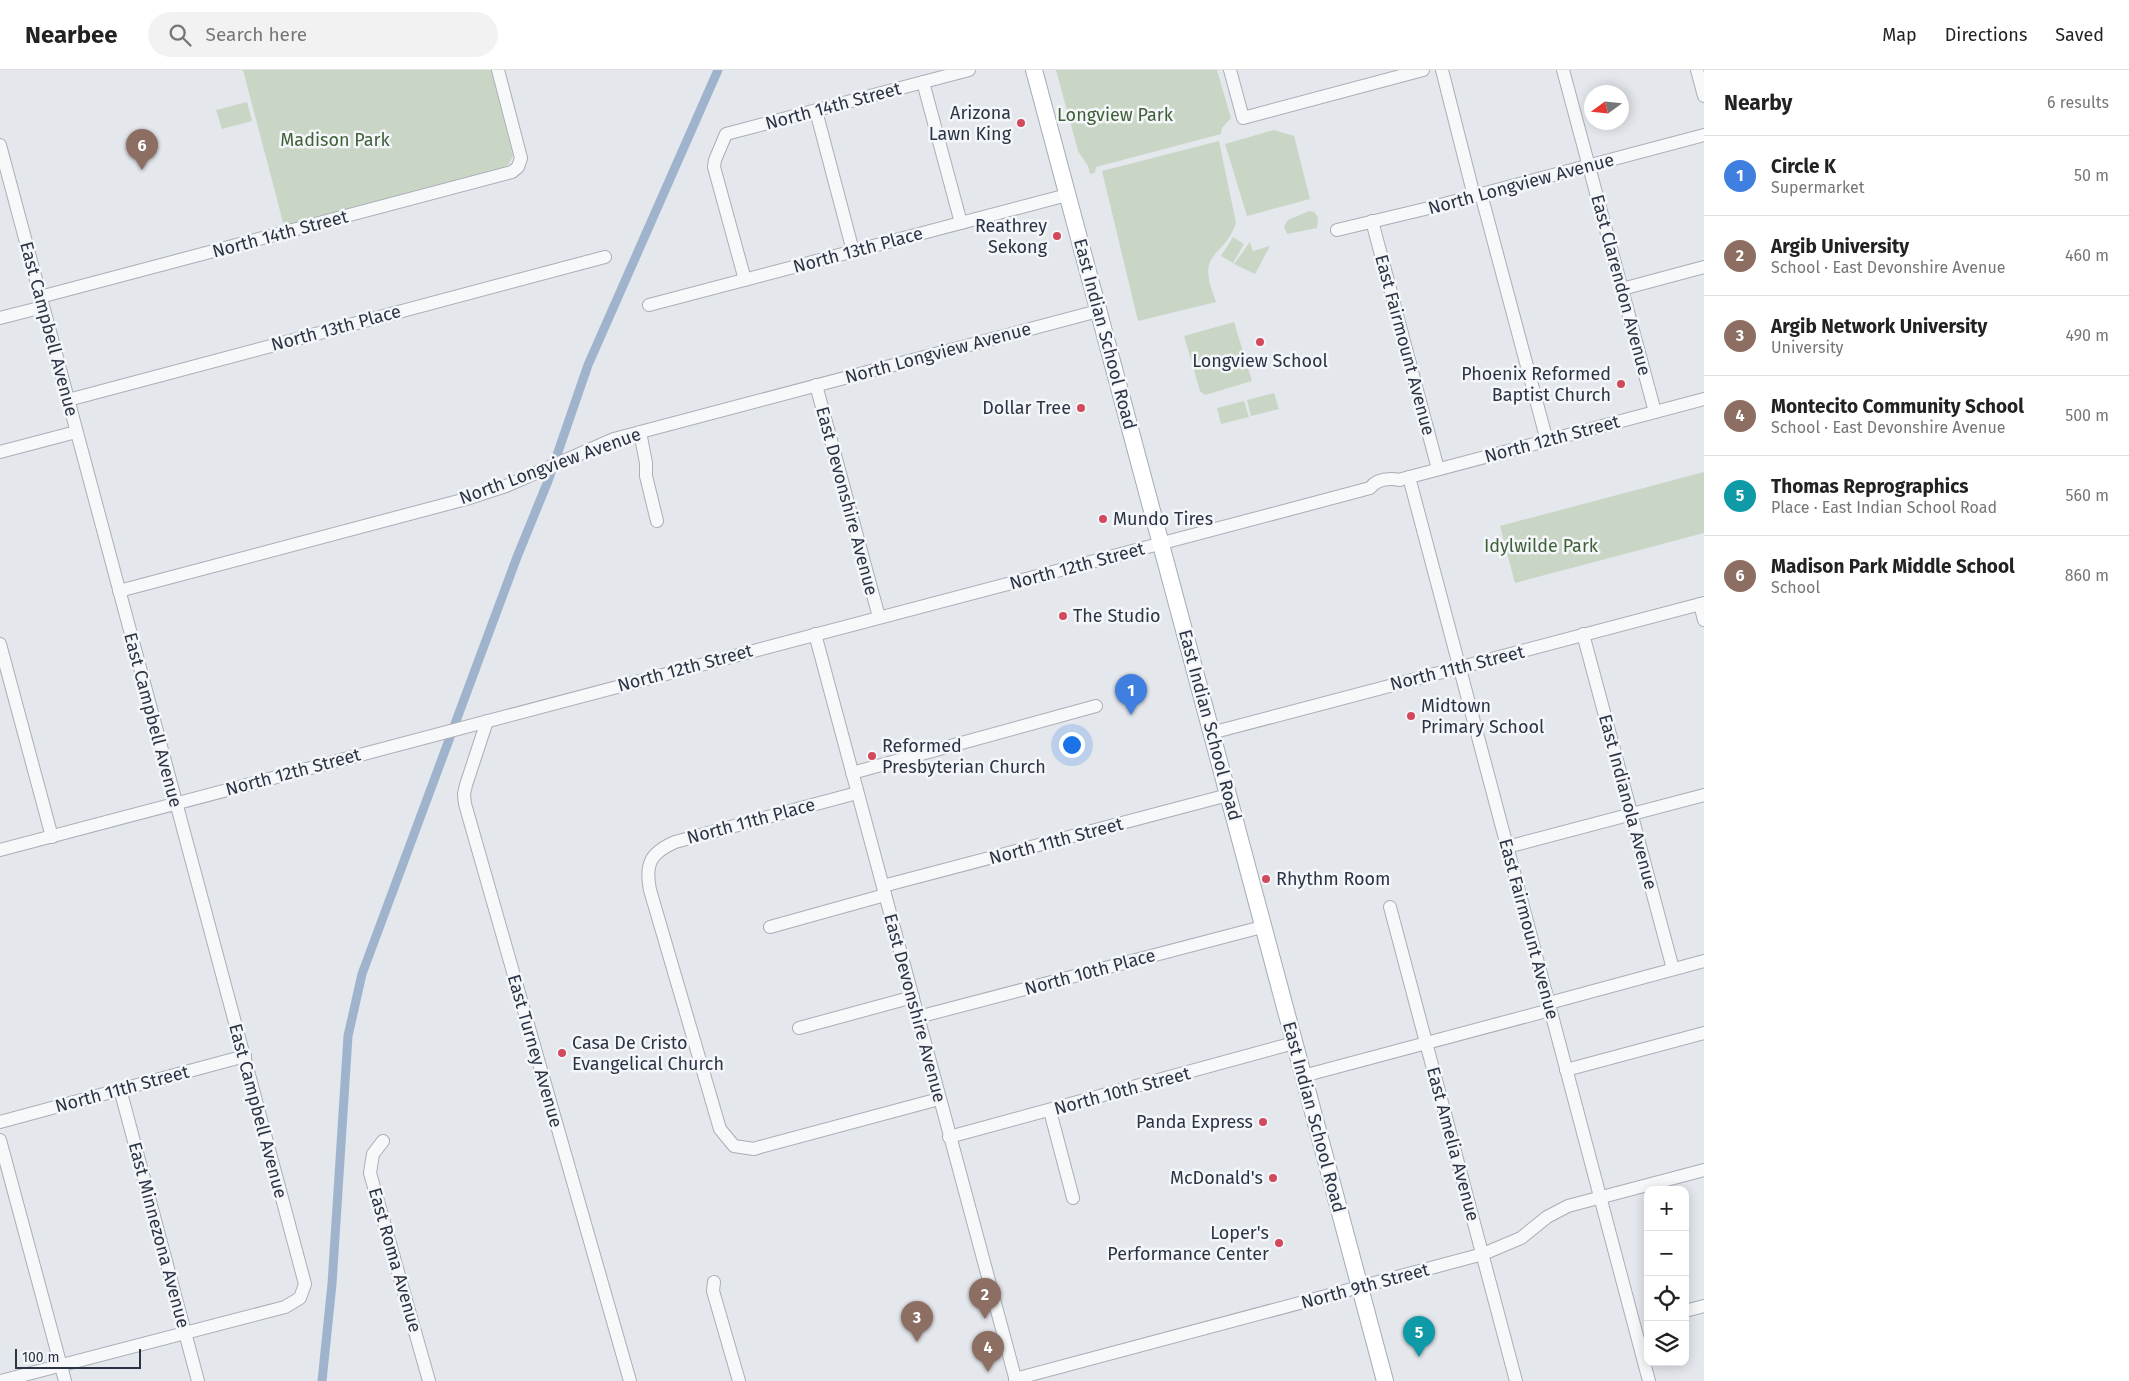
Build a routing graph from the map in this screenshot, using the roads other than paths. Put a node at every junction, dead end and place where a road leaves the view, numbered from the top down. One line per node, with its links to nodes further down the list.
1 (498, 70): 26 (street, North 14th Street)
2 (969, 70): 9 (street, North 14th Street)
3 (1034, 70): 16 (main road, East Indian School Road)
4 (1230, 70): 5 (street)
5 (1423, 70)
6 (1442, 70): 17 (street)
7 (1563, 70): 14 (street, East Clarendon Avenue)
8 (1697, 70): 10 (street)
9 (923, 82): 11 (street, North 14th Street); 19 (street)
10 (1704, 96)
11 (816, 111): 21 (street); 24 (street, North 14th Street)
12 (1704, 135): 14 (street, North Longview Avenue)
13 (0, 145): 15 (street, East Campbell Avenue)
14 (1589, 166): 17 (street, North Longview Avenue); 25 (street, East Clarendon Avenue)
15 (5, 184): 26 (street, East Campbell Avenue)
16 (1067, 195): 19 (street, North 13th Place); 28 (main road, East Indian School Road)
17 (1478, 195): 18 (street, North Longview Avenue); 36 (street)
18 (1372, 221): 20 (street, North Longview Avenue); 38 (street, East Fairmount Avenue)
19 (961, 223): 21 (street, North 13th Place)
20 (1337, 230)
21 (853, 251): 24 (street, North 13th Place)
22 (605, 257): 32 (street, North 13th Place)
23 (1704, 267): 25 (street)
24 (745, 280): 27 (street, North 13th Place)
25 (1622, 288): 33 (street, East Clarendon Avenue)
26 (41, 302): 29 (street, North 14th Street); 32 (street, East Campbell Avenue)
27 (648, 304)
28 (1098, 311): 30 (street, North Longview Avenue); 41 (main road, East Indian School Road)
29 (0, 318)
30 (816, 385): 35 (street, North Longview Avenue); 44 (street, East Devonshire Avenue)
31 (1704, 399): 33 (street, North 12th Street)
32 (68, 400): 34 (street, East Campbell Avenue)
33 (1655, 412): 36 (street, North 12th Street)
34 (76, 432): 37 (street); 42 (street, East Campbell Avenue)
35 (640, 432): 40 (street); 42 (street, North Longview Avenue)
36 (1547, 441): 38 (street, North 12th Street)
37 (0, 452)
38 (1438, 469): 39 (street, North 12th Street)
39 (1404, 479): 41 (street, North 12th Street); 49 (street, East Fairmount Avenue)
40 (658, 522)
41 (1162, 543): 44 (street, North 12th Street); 52 (main road, East Indian School Road)
42 (119, 591): 57 (street, East Campbell Avenue)
43 (1702, 603): 45 (street); 47 (street, North 11th Street)
44 (879, 617): 46 (street, North 12th Street)
45 (1704, 620)
46 (815, 634): 51 (street, North 12th Street); 53 (street, East Devonshire Avenue)
47 (1583, 634): 49 (street, North 11th Street); 58 (street, East Indianola Avenue)
48 (0, 644): 59 (street)
49 (1458, 666): 52 (street, North 11th Street); 60 (street, East Fairmount Avenue)
50 (1096, 706): 53 (street)
51 (487, 721): 57 (street, North 12th Street); 102 (street, East Turney Avenue)
52 (1211, 733): 55 (main road, East Indian School Road)
53 (852, 773): 54 (street, East Devonshire Avenue)
54 (857, 793): 62 (street, East Devonshire Avenue); 79 (street, North 11th Place)
55 (1228, 795): 62 (street, North 11th Street); 65 (main road, East Indian School Road)
56 (1704, 795): 58 (street)
57 (175, 804): 59 (street, North 12th Street); 75 (street, East Campbell Avenue)
58 (1632, 814): 60 (street); 67 (street, East Indianola Avenue)
59 (52, 837): 61 (street, North 12th Street)
60 (1507, 847): 69 (street, East Fairmount Avenue)
61 (0, 850)
62 (884, 891): 64 (street, North 11th Street); 68 (street, East Devonshire Avenue)
63 (1390, 907): 74 (street, East Amelia Avenue)
64 (770, 927)
65 (1262, 927): 70 (street, North 10th Place); 73 (main road, East Indian School Road)
66 (1704, 961): 67 (street)
67 (1673, 969): 69 (street)
68 (912, 998): 70 (street, East Devonshire Avenue); 71 (street)
69 (1550, 1007): 74 (street); 76 (street, East Fairmount Avenue)
70 (918, 1016): 79 (street, East Devonshire Avenue)
71 (799, 1028)
72 (1704, 1033): 76 (street)
73 (1294, 1043): 77 (main road, East Indian School Road); 80 (street, North 10th Street)
74 (1427, 1044): 77 (street); 88 (street, East Amelia Avenue)
75 (244, 1056): 78 (street, North 11th Street); 95 (street, East Campbell Avenue)
76 (1566, 1070): 86 (street, East Fairmount Avenue)
77 (1303, 1076): 90 (main road, East Indian School Road)
78 (120, 1089): 81 (street, North 11th Street); 95 (street, East Minnezona Avenue)
79 (939, 1099): 82 (street, East Devonshire Avenue)
80 (1050, 1111): 82 (street, North 10th Street); 87 (street)
81 (0, 1122)
82 (949, 1137): 97 (street, East Devonshire Avenue)
83 (0, 1140): 96 (street)
84 (383, 1141): 101 (street, East Roma Avenue)
85 (1704, 1170): 86 (street, North 9th Street)
86 (1600, 1196): 88 (street, North 9th Street); 94 (street, East Fairmount Avenue)
87 (1073, 1198)
88 (1483, 1254): 90 (street, North 9th Street); 105 (street, East Amelia Avenue)
89 (714, 1282): 103 (street)
90 (1359, 1287): 97 (street, North 9th Street); 104 (main road, East Indian School Road)
91 (1704, 1306): 92 (street)
92 (1689, 1310)
93 (1645, 1321): 94 (street)
94 (1635, 1324): 106 (street, East Fairmount Avenue)
95 (185, 1333): 96 (street); 100 (street, East Minnezona Avenue)
96 (61, 1365): 98 (street); 99 (street)
97 (1016, 1380)
98 (1, 1381)
99 (65, 1381)
100 (198, 1381)
101 (429, 1381)
102 (630, 1381)
103 (739, 1381)
104 (1385, 1381)
105 (1516, 1381)
106 (1649, 1381)

